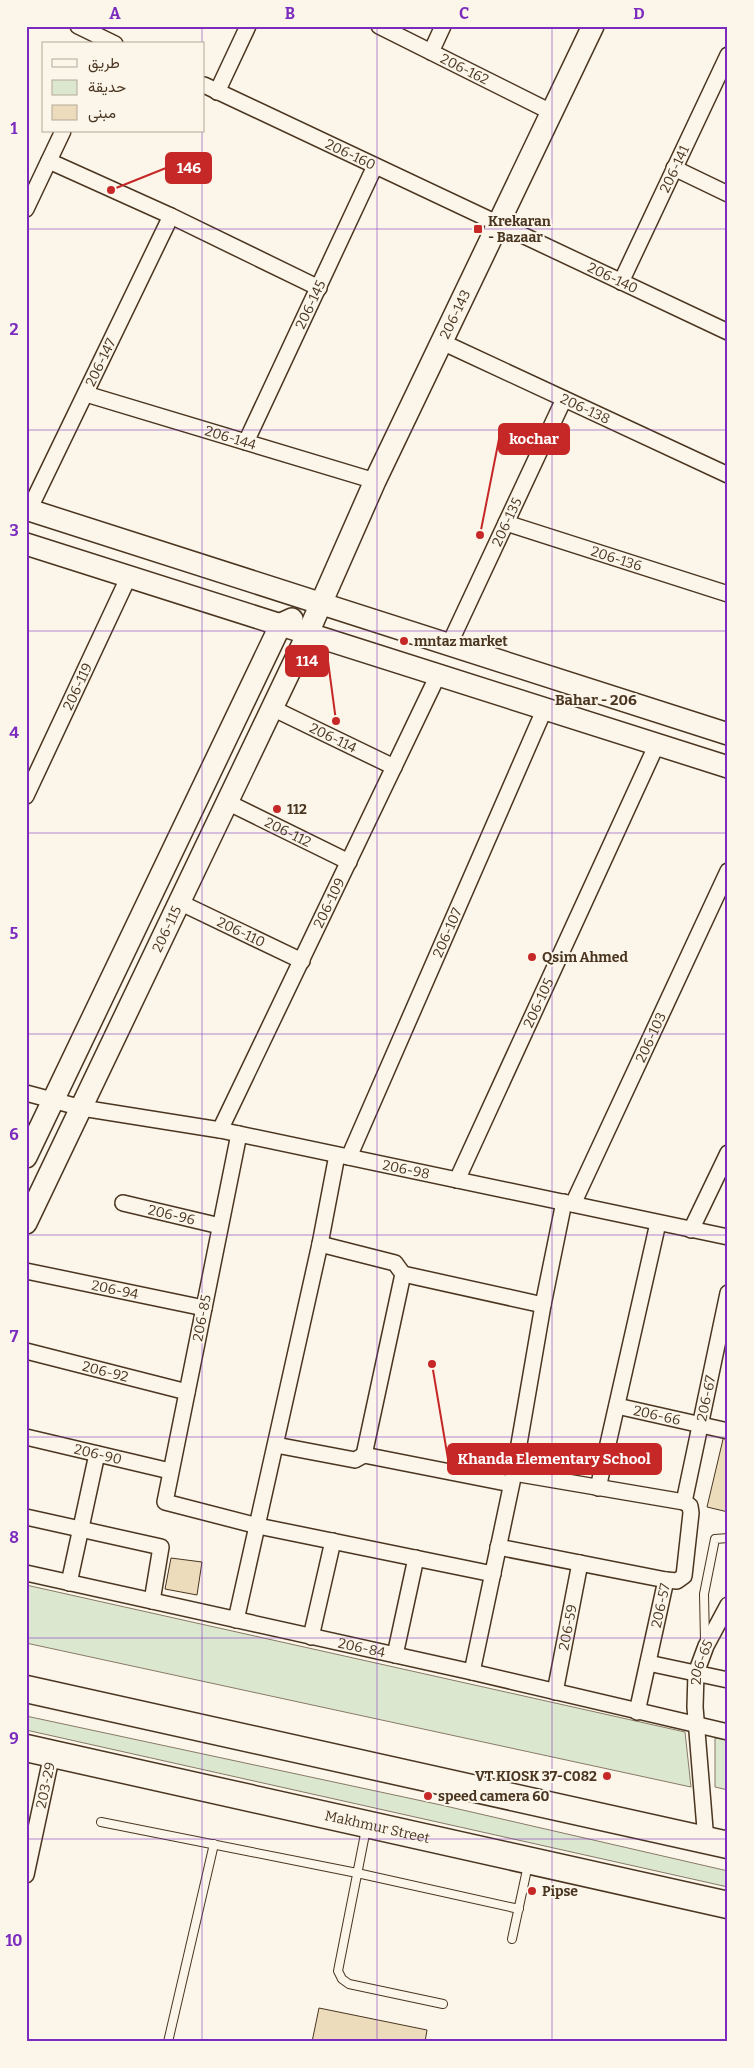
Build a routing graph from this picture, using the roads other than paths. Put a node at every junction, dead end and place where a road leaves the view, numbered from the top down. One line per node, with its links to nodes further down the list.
1 (78, 26): 6 (street)
2 (248, 26): 9 (street)
3 (379, 26): 7 (street, 206-162)
4 (443, 26): 7 (street)
5 (593, 26): 10 (street, 206-143)
6 (109, 38)
7 (431, 52): 10 (street, 206-162)
8 (728, 55): 14 (street, 206-141)
9 (210, 89): 13 (street, 206-160)
10 (552, 112): 18 (street, 206-143)
11 (63, 132): 12 (street)
12 (49, 161): 16 (street); 17 (street)
13 (375, 166): 18 (street, 206-160); 20 (street, 206-145)
14 (674, 168): 15 (street); 19 (street, 206-141)
15 (728, 194)
16 (26, 209)
17 (171, 216): 20 (street); 23 (street, 206-147)
18 (498, 224): 19 (street, 206-140); 22 (street, 206-143)
19 (621, 282): 21 (street, 206-140)
20 (319, 288): 25 (street, 206-145)
21 (728, 332)
22 (442, 342): 24 (street, 206-138); 27 (street, 206-143)
23 (86, 394): 25 (street, 206-144); 28 (street, 206-147)
24 (564, 399): 26 (street, 206-138); 29 (street, 206-135)
25 (246, 442): 27 (street, 206-144)
26 (728, 475)
27 (376, 481): 33 (street, 206-143)
28 (27, 509): 33 (street)
29 (506, 523): 32 (street, 206-136); 36 (street, 206-135)
30 (26, 544): 31 (street)
31 (129, 576): 34 (street); 44 (street, 206-119)
32 (728, 594)
33 (321, 604): 34 (street); 35 (street, 206-143); 36 (street)
34 (280, 624): 35 (street); 51 (street, 206-115)
35 (308, 633): 37 (street); 38 (street, 206-115)
36 (449, 645): 40 (street)
37 (438, 675): 39 (street); 43 (street, 206-109)
38 (272, 708): 43 (street, 206-114); 45 (street, 206-115)
39 (545, 708): 41 (street); 56 (street, 206-107)
40 (728, 734)
41 (657, 744): 42 (street); 58 (street, 206-105)
42 (728, 766)
43 (394, 767): 46 (street, 206-109)
44 (26, 796)
45 (227, 802): 46 (street, 206-112); 48 (street, 206-115)
46 (349, 862): 49 (street, 206-109)
47 (728, 871): 60 (street, 206-103)
48 (179, 902): 49 (street, 206-110); 52 (street, 206-115)
49 (302, 961): 53 (street, 206-109)
50 (26, 1093): 51 (street, 206-98)
51 (55, 1099): 52 (street, 206-98); 57 (street, 206-115)
52 (82, 1108): 53 (street, 206-98); 61 (street, 206-115)
53 (220, 1130): 54 (street, 206-98)
54 (239, 1134): 56 (street, 206-98); 63 (street, 206-85)
55 (728, 1153): 64 (street)
56 (343, 1156): 58 (street, 206-98); 66 (street, 206-107)
57 (26, 1157)
58 (457, 1180): 60 (street, 206-98)
59 (123, 1203): 63 (street, 206-96)
60 (568, 1204): 62 (street, 206-98); 70 (street, 206-103)
61 (26, 1223)
62 (658, 1223): 64 (street, 206-98); 74 (street)
63 (220, 1226): 71 (street, 206-85)
64 (691, 1230): 65 (street, 206-98)
65 (728, 1237)
66 (320, 1244): 68 (street); 78 (street, 206-107)
67 (26, 1271): 71 (street, 206-94)
68 (403, 1274): 70 (street); 80 (street)
69 (728, 1293): 75 (street, 206-67)
70 (543, 1305): 82 (street, 206-103)
71 (204, 1308): 73 (street, 206-85)
72 (26, 1351): 73 (street, 206-92)
73 (186, 1392): 81 (street, 206-85)
74 (616, 1406): 75 (street, 206-66); 83 (street)
75 (699, 1425): 76 (street, 206-66); 84 (street, 206-67)
76 (728, 1431)
77 (26, 1437): 79 (street, 206-90)
78 (276, 1445): 80 (street); 86 (street, 206-107)
79 (97, 1454): 81 (street, 206-90); 87 (street)
80 (364, 1455): 82 (street)
81 (170, 1471): 86 (street, 206-85)
82 (513, 1479): 83 (street); 90 (street, 206-103)
83 (598, 1488): 84 (street)
84 (688, 1508): 95 (street, 206-57)
85 (26, 1517): 87 (street)
86 (258, 1526): 89 (street); 99 (street, 206-107)
87 (81, 1528): 96 (street); 97 (street)
88 (728, 1538): 101 (lane)
89 (332, 1541): 91 (street); 100 (street)
90 (498, 1547): 92 (street); 94 (street, 206-103)
91 (416, 1558): 94 (street); 102 (street)
92 (580, 1563): 95 (street); 108 (street, 206-59)
93 (26, 1573): 96 (street, 206-84)
94 (492, 1574): 104 (street, 206-103)
95 (666, 1580): 103 (street, 206-57)
96 (69, 1583): 97 (street, 206-84)
97 (152, 1601): 99 (street, 206-84)
98 (728, 1605): 101 (street, 206-65)
99 (236, 1620): 100 (street, 206-84)
100 (310, 1637): 102 (street, 206-84)
101 (706, 1646): 105 (street, 206-65)
102 (395, 1655): 104 (street, 206-84)
103 (648, 1663): 105 (street); 109 (street, 206-57)
104 (472, 1672): 108 (street, 206-84)
105 (696, 1673): 106 (street); 110 (street, 206-65)
106 (728, 1680)
107 (26, 1689): 116 (highway)
108 (554, 1692): 109 (street, 206-84)
109 (637, 1712): 110 (street, 206-84)
110 (697, 1726): 111 (street, 206-84); 116 (street, 206-65)
111 (728, 1732)
112 (26, 1748): 113 (highway, Makhmur Street)
113 (52, 1754): 115 (highway, Makhmur Street); 120 (street, 203-29)
114 (101, 1822): 117 (lane)
115 (367, 1825): 118 (highway, Makhmur Street); 119 (lane)
116 (717, 1843)
117 (214, 1844): 119 (lane); 125 (lane)
118 (528, 1861): 121 (highway, Makhmur Street); 122 (lane)
119 (357, 1873): 122 (lane); 124 (lane)
120 (26, 1875)
121 (728, 1905)
122 (519, 1909): 123 (lane)
123 (512, 1939)
124 (443, 2004)
125 (168, 2042)

